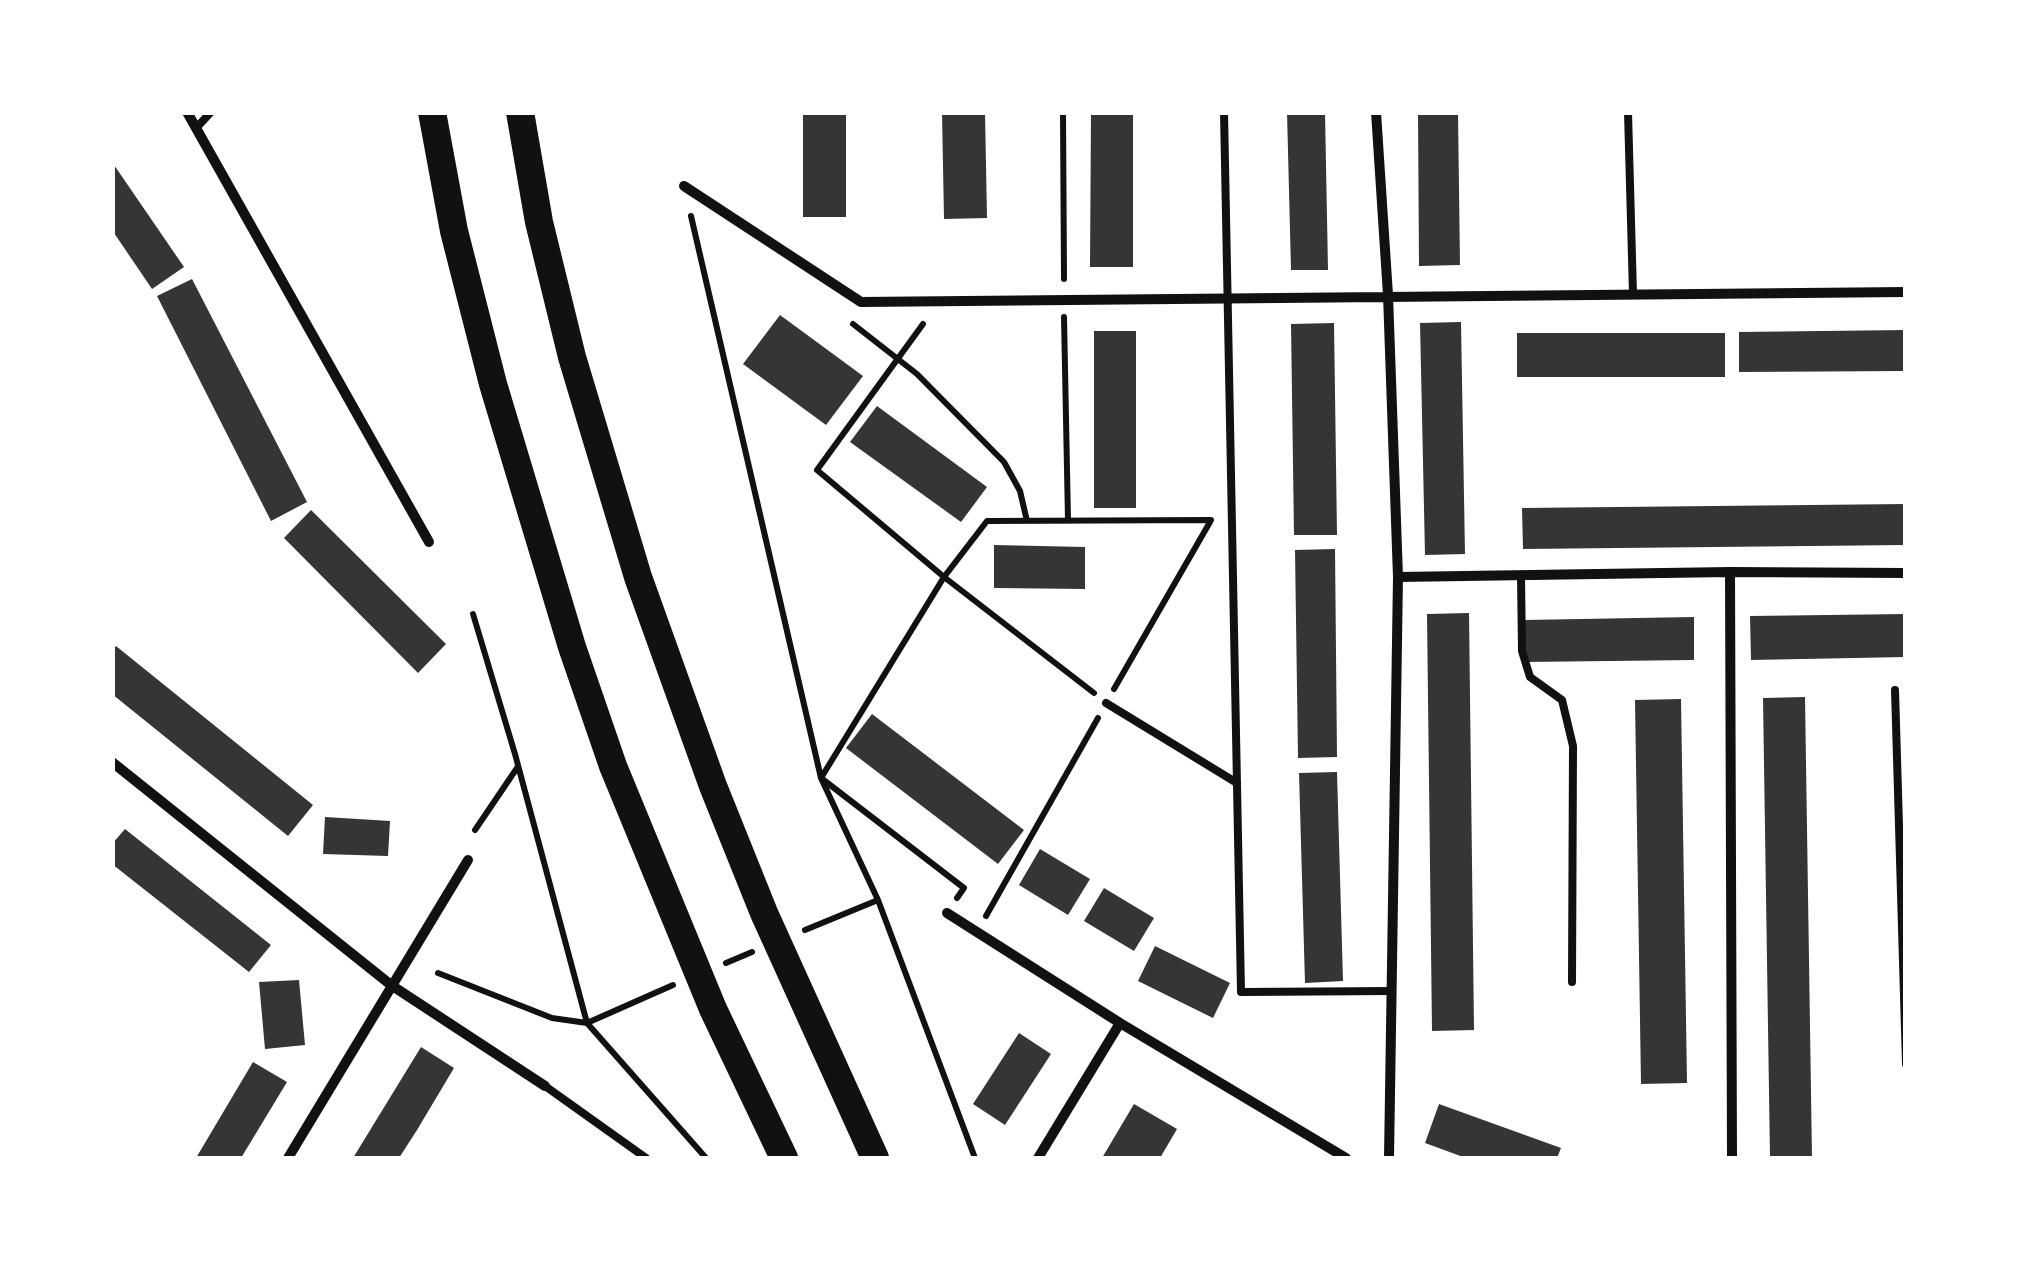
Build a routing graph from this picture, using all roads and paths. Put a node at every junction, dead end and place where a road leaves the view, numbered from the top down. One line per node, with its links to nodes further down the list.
1 (187, 112): 8 (street)
2 (211, 112): 8 (lane)
3 (432, 112): 51 (highway)
4 (520, 112): 52 (highway)
5 (1224, 112): 14 (lane)
6 (1376, 112): 13 (street)
7 (1628, 112): 12 (lane)
8 (198, 126): 20 (street)
9 (684, 186): 10 (street); 31 (path)
10 (836, 286): 15 (street); 16 (path)
11 (1906, 292): 12 (street)
12 (1632, 294): 13 (street)
13 (1388, 295): 14 (street); 25 (street)
14 (1226, 301): 15 (street); 19 (lane)
15 (938, 302): 16 (path)
16 (898, 359): 17 (path); 24 (path)
17 (1027, 520): 18 (path); 24 (path)
18 (1212, 520): 19 (path); 28 (path)
19 (1230, 520): 32 (lane)
20 (429, 542)
21 (1730, 572): 22 (street); 23 (street); 57 (street)
22 (1906, 573)
23 (1521, 576): 25 (street); 40 (lane)
24 (944, 577): 28 (path); 31 (path)
25 (1398, 578): 42 (street)
26 (472, 614): 30 (path)
27 (1895, 690): 46 (lane)
28 (1106, 703): 32 (lane); 38 (path)
29 (112, 762): 41 (street)
30 (518, 767): 33 (path); 44 (path)
31 (821, 778): 35 (path); 36 (path)
32 (1237, 783): 42 (lane)
33 (475, 830)
34 (468, 860): 41 (street)
35 (878, 900): 37 (path); 53 (path)
36 (946, 913): 38 (street)
37 (846, 914)
38 (976, 934): 45 (street)
39 (438, 973): 44 (path)
40 (1572, 982)
41 (390, 985): 47 (street); 48 (street)
42 (1392, 991): 56 (street)
43 (611, 1010): 44 (path)
44 (587, 1022): 50 (path)
45 (1120, 1023): 54 (street); 55 (street)
46 (1906, 1064)
47 (545, 1086): 49 (lane)
48 (288, 1158)
49 (646, 1158)
50 (706, 1158)
51 (784, 1158)
52 (874, 1158)
53 (975, 1158)
54 (1038, 1158)
55 (1346, 1158)
56 (1390, 1158)
57 (1732, 1158)

